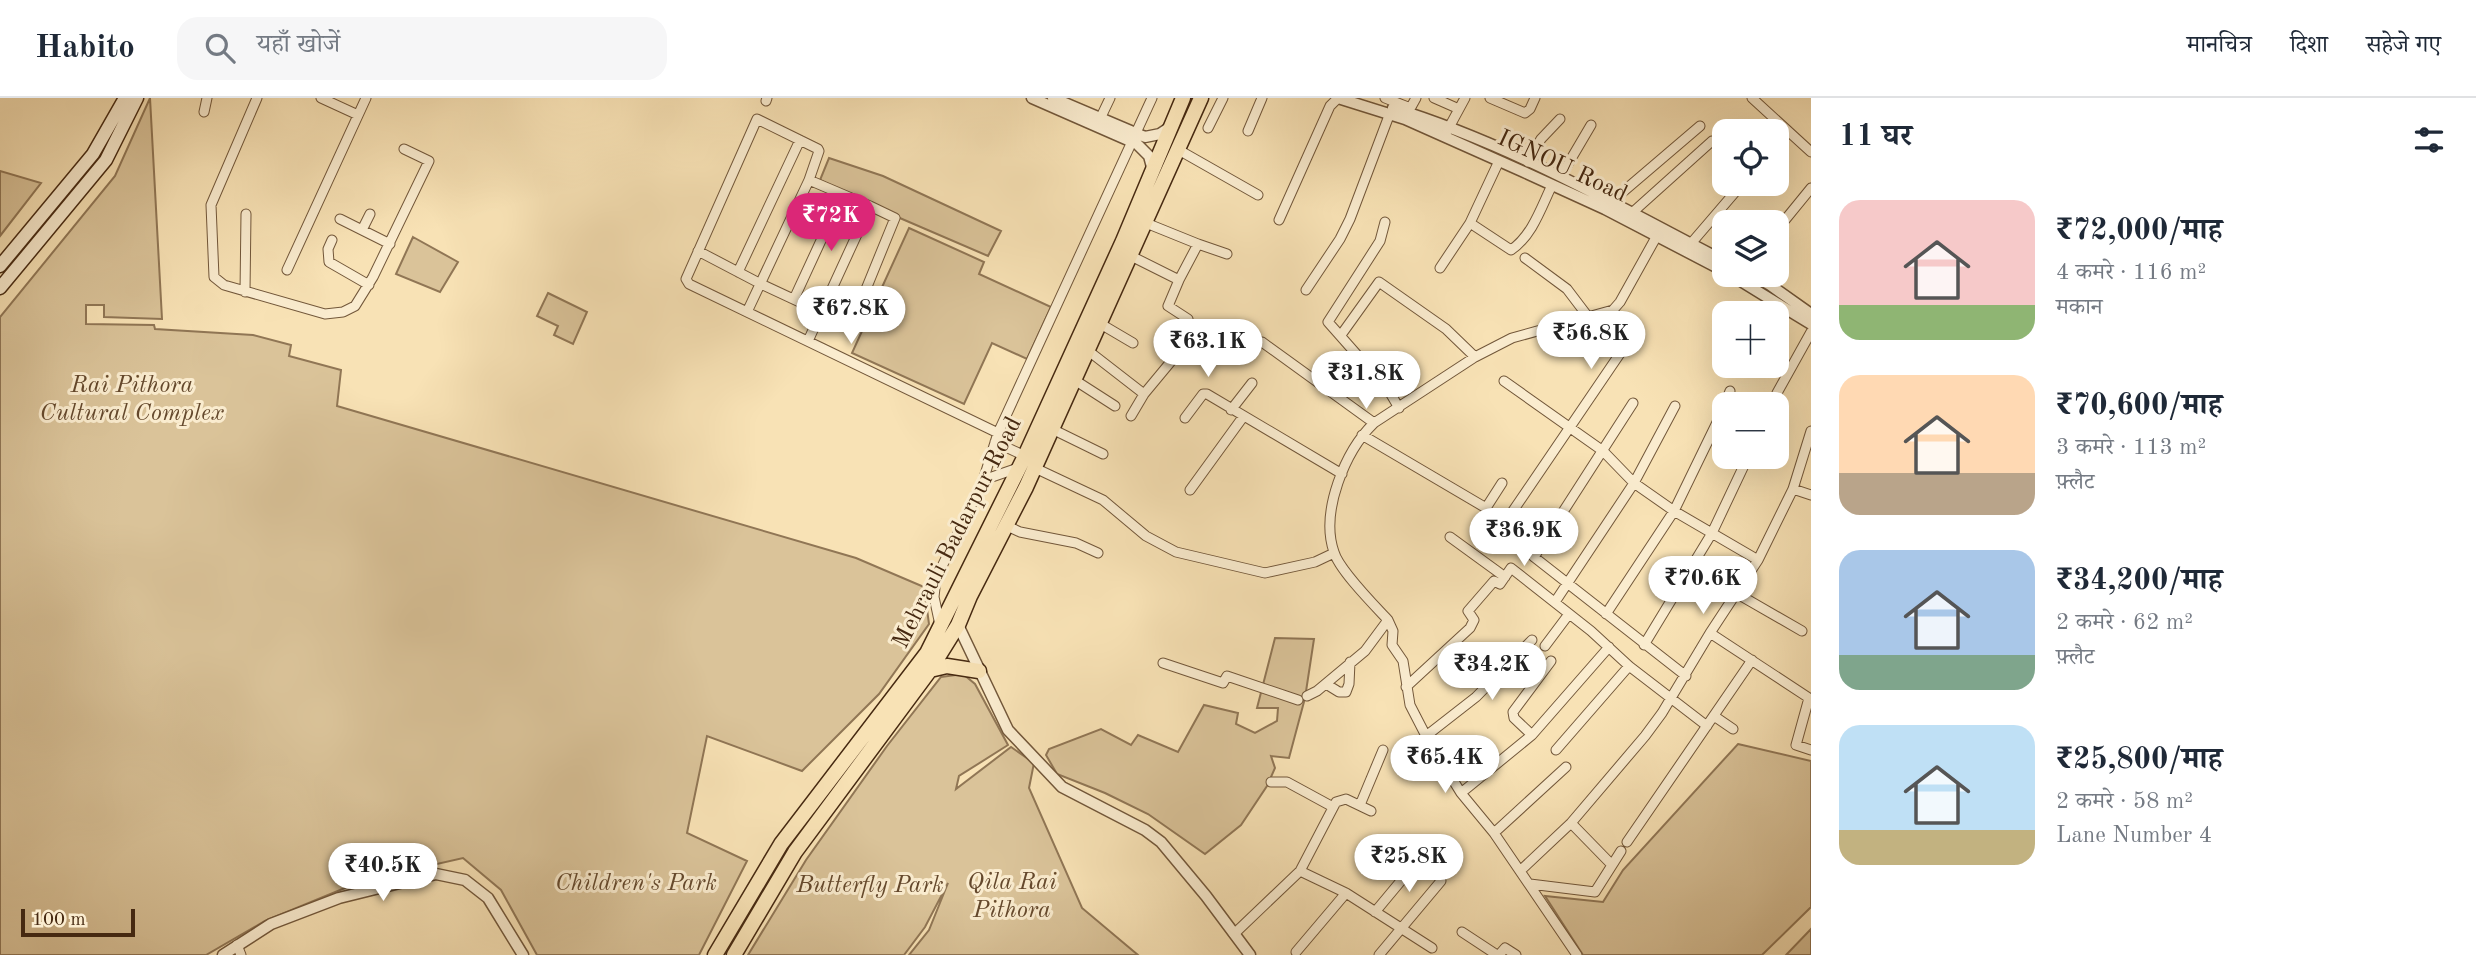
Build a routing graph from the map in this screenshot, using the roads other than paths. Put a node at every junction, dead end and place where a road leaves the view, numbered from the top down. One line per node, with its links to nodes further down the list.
1 (137, 98): 84 (main road)
2 (207, 98): 25 (street)
3 (257, 98): 86 (street)
4 (321, 98): 27 (street)
5 (366, 98): 27 (street)
6 (1054, 98): 28 (street)
7 (1110, 98): 28 (street)
8 (1152, 98): 36 (street)
9 (1183, 98): 32 (main road, Mehrauli Badarpur Road)
10 (1201, 98): 40 (main road, Mehrauli Badarpur Road)
11 (1223, 98): 33 (street)
12 (1262, 98): 34 (street)
13 (1338, 98): 26 (street, IGNOU Road); 59 (street)
14 (1362, 98): 35 (street, IGNOU Road)
15 (1385, 98): 16 (street)
16 (1416, 98)
17 (1465, 98): 24 (street)
18 (1490, 98): 19 (street)
19 (1535, 98)
20 (1752, 98): 41 (street)
21 (123, 99): 75 (main road)
22 (1039, 99): 36 (street)
23 (1439, 99): 24 (street)
24 (1459, 109): 35 (street)
25 (204, 112)
26 (1390, 113): 35 (street, IGNOU Road); 85 (street)
27 (358, 115): 77 (street)
28 (1100, 119): 36 (street)
29 (1560, 119): 43 (street)
30 (1591, 125): 45 (street)
31 (1700, 126): 52 (street)
32 (1169, 128): 36 (street); 44 (main road, Mehrauli Badarpur Road)
33 (1208, 128)
34 (1248, 131)
35 (1446, 132): 42 (street, IGNOU Road); 43 (street, IGNOU Road)
36 (1134, 137): 44 (street); 126 (street)
37 (800, 140): 46 (street); 69 (street); 78 (street)
38 (1712, 141): 54 (street)
39 (404, 149): 66 (street)
40 (1177, 149): 50 (street); 61 (main road, Mehrauli Badarpur Road)
41 (1811, 152)
42 (1499, 161): 47 (street, IGNOU Road); 62 (street)
43 (1528, 162): 45 (street, IGNOU Road)
44 (1152, 167): 102 (main road, Mehrauli Badarpur Road)
45 (1561, 176): 52 (street, IGNOU Road)
46 (809, 180): 49 (street); 80 (street)
47 (1552, 185): 62 (street); 64 (street, IGNOU Road)
48 (1811, 188): 57 (street)
49 (842, 195): 53 (street); 88 (street)
50 (1258, 195)
51 (1732, 196): 68 (street)
52 (1611, 202): 54 (street, IGNOU Road)
53 (870, 206): 90 (street); 90 (street)
54 (1633, 212): 64 (street, IGNOU Road)
55 (246, 214): 86 (street)
56 (370, 214): 63 (street)
57 (1789, 215)
58 (340, 219): 63 (street)
59 (1279, 220)
60 (1385, 222): 98 (street)
61 (1146, 223): 67 (street); 71 (main road, Mehrauli Badarpur Road)
62 (1470, 223): 76 (street)
63 (362, 230): 66 (street)
64 (1658, 233): 68 (street, IGNOU Road); 92 (street)
65 (332, 240): 81 (street)
66 (390, 244): 81 (street)
67 (1198, 244): 70 (street); 79 (street)
68 (1688, 247): 72 (street, IGNOU Road); 74 (street, IGNOU Road)
69 (698, 251): 78 (street); 89 (street)
70 (1227, 254)
71 (1131, 256): 79 (street); 94 (main road, Mehrauli Badarpur Road)
72 (1712, 256)
73 (1525, 258): 92 (street)
74 (1712, 263)
75 (0, 266)
76 (1440, 268)
77 (287, 270)
78 (738, 272): 80 (street)
79 (1179, 280): 93 (street)
80 (761, 284): 88 (street); 89 (street)
81 (369, 285): 86 (street)
82 (1752, 287): 87 (street)
83 (1774, 287): 87 (street); 91 (street)
84 (0, 288)
85 (1306, 290)
86 (245, 292)
87 (1766, 297): 95 (street)
88 (794, 299): 90 (street)
89 (747, 312): 99 (street)
90 (822, 312): 99 (street)
91 (1811, 314)
92 (1589, 318): 104 (street)
93 (1188, 319)
94 (1099, 323): 101 (street); 102 (main road, Mehrauli Badarpur Road)
95 (1811, 324)
96 (1636, 330): 121 (street)
97 (1811, 332): 109 (street)
98 (1341, 335): 104 (street); 115 (street)
99 (808, 341): 126 (street)
100 (1262, 342): 111 (street)
101 (1133, 343)
102 (1082, 346): 106 (main road, Mehrauli Badarpur Road); 110 (street); 129 (main road, Mehrauli Badarpur Road)
103 (1183, 347): 110 (street)
104 (1475, 357): 115 (street)
105 (1358, 374): 111 (street)
106 (1073, 379): 113 (street); 122 (main road, Mehrauli Badarpur Road)
107 (1504, 381): 121 (street)
108 (1252, 383): 116 (street)
109 (1778, 392)
110 (1144, 394): 117 (street)
111 (1338, 397): 120 (street)
112 (1633, 403): 127 (street)
113 (1115, 406)
114 (1675, 406): 132 (street)
115 (1399, 408): 120 (street)
116 (1231, 410): 118 (street); 119 (street)
117 (1130, 416)
118 (1243, 417): 131 (street); 136 (street)
119 (1185, 418)
120 (1374, 423): 125 (street)
121 (1570, 427): 127 (street); 141 (street)
122 (1052, 429): 128 (street); 129 (main road, Mehrauli Badarpur Road)
123 (1811, 431): 135 (street)
124 (1712, 433): 139 (street)
125 (1362, 435): 131 (street); 138 (street)
126 (996, 438): 129 (street); 133 (street)
127 (1604, 451): 132 (street); 146 (street)
128 (1102, 454)
129 (1027, 464): 133 (street); 140 (main road, Mehrauli Badarpur Road); 145 (street); 156 (main road, Mehrauli Badarpur Road)
130 (1742, 469): 142 (street)
131 (1342, 474): 145 (street)
132 (1634, 483): 139 (street); 149 (street)
133 (982, 484): 156 (street)
134 (1502, 484): 138 (street)
135 (1793, 489): 137 (street); 147 (street)
136 (1190, 490)
137 (1811, 495)
138 (1486, 508): 141 (street)
139 (1674, 511): 142 (street); 153 (street)
140 (1007, 526): 144 (street); 155 (main road, Mehrauli Badarpur Road)
141 (1502, 527): 146 (street)
142 (1713, 533): 147 (street); 160 (street)
143 (1450, 537): 148 (street)
144 (1098, 553)
145 (1334, 553): 154 (street)
146 (1534, 557): 149 (street)
147 (1758, 560): 150 (street)
148 (1505, 577): 151 (street); 172 (street)
149 (1568, 583): 151 (street); 153 (street)
150 (1735, 593): 157 (street); 158 (street)
151 (1555, 602): 152 (street)
152 (1569, 614): 161 (street); 162 (street)
153 (1606, 614): 160 (street)
154 (1388, 620): 165 (street); 172 (street)
155 (958, 625): 168 (main road, Mehrauli Badarpur Road); 169 (street)
156 (940, 627): 211 (main road, Mehrauli Badarpur Road)
157 (1802, 631)
158 (1710, 633): 163 (street); 170 (street)
159 (1532, 640): 178 (street)
160 (1644, 645): 170 (street)
161 (1545, 646)
162 (1609, 647): 167 (street); 177 (street)
163 (1752, 660): 174 (street); 181 (street)
164 (1551, 661): 177 (street)
165 (1350, 662): 171 (street); 171 (street)
166 (1163, 663): 171 (street)
167 (1629, 666): 173 (street); 180 (street)
168 (930, 670): 169 (main road); 212 (main road, Mehrauli Badarpur Road)
169 (979, 671): 204 (street)
170 (1686, 676): 173 (street)
171 (1326, 684)
172 (1406, 687): 178 (street)
173 (1672, 697): 175 (street); 190 (street)
174 (1714, 716): 175 (street); 176 (street)
175 (1707, 726): 193 (street)
176 (1733, 729)
177 (1532, 735): 186 (street)
178 (1426, 736): 182 (street)
179 (1382, 750): 187 (street)
180 (1556, 750)
181 (1811, 750)
182 (1443, 764): 184 (street); 186 (street)
183 (1566, 767): 191 (street)
184 (1432, 773)
185 (1271, 782): 188 (street)
186 (1461, 793): 191 (street)
187 (1360, 805): 188 (street); 189 (street)
188 (1333, 807): 196 (street)
189 (1371, 811)
190 (1571, 823): 195 (street); 197 (street)
191 (1494, 833): 197 (street)
192 (1435, 840): 201 (street)
193 (1628, 842)
194 (1621, 851): 195 (street)
195 (1612, 865): 199 (street)
196 (1300, 871): 200 (street); 204 (street)
197 (1520, 871): 199 (street)
198 (1441, 881): 202 (street)
199 (1530, 884): 208 (street)
200 (1346, 893): 201 (street); 207 (street)
201 (1375, 912): 202 (street)
202 (1400, 928): 205 (street); 214 (street)
203 (1462, 932): 215 (street)
204 (1234, 934): 213 (street)
205 (1432, 948)
206 (239, 950): 209 (street); 210 (street)
207 (1296, 952)
208 (1573, 954)
209 (223, 955)
210 (523, 955)
211 (715, 955)
212 (734, 955)
213 (1251, 955)
214 (1379, 955)
215 (1498, 955): 216 (street)
216 (1516, 955)

